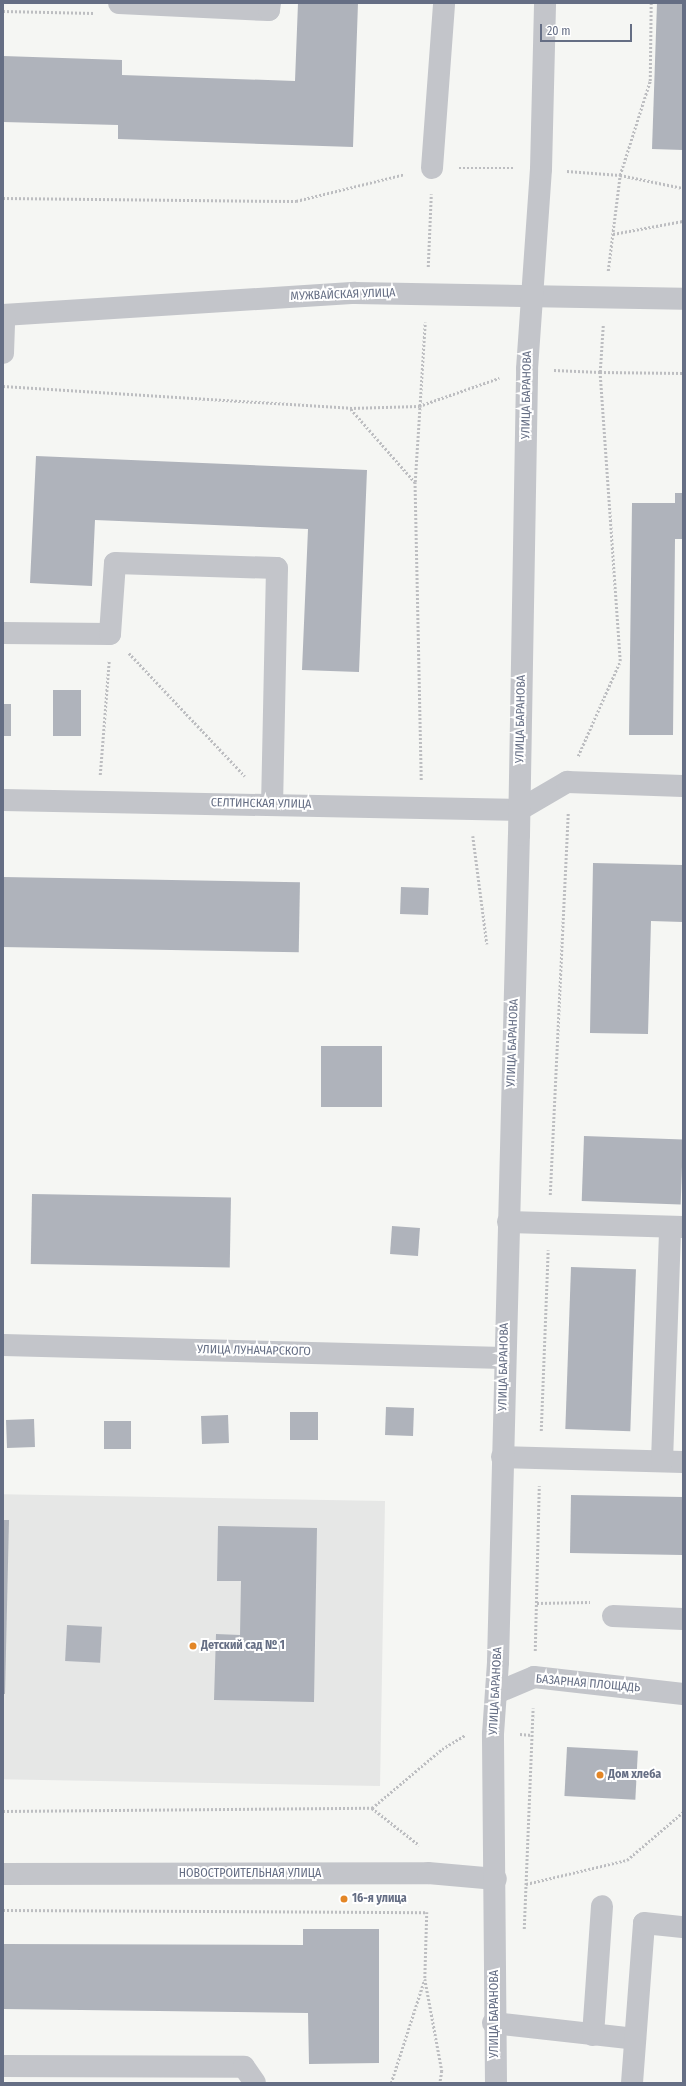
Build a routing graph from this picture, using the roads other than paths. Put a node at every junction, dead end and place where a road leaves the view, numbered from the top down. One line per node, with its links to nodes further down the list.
1 (119, 3): 2 (street)
2 (270, 3)
3 (444, 3): 5 (street)
4 (545, 3): 6 (street, УЛИЦА БАРАНОВА)
5 (432, 168)
6 (530, 296): 7 (street, МУЖВАЙСКАЯ УЛИЦА); 8 (street, МУЖВАЙСКАЯ УЛИЦА); 14 (street, УЛИЦА БАРАНОВА)
7 (683, 299)
8 (4, 315): 9 (street)
9 (3, 353)
10 (3, 633): 13 (street)
11 (683, 786): 14 (street)
12 (3, 800): 13 (street, СЕЛТИНСКАЯ УЛИЦА)
13 (272, 805): 14 (street, СЕЛТИНСКАЯ УЛИЦА)
14 (519, 810): 15 (street, УЛИЦА БАРАНОВА)
15 (508, 1222): 16 (street); 18 (street, УЛИЦА БАРАНОВА)
16 (677, 1227): 20 (street)
17 (3, 1345): 18 (street, УЛИЦА ЛУНАЧАРСКОГО)
18 (504, 1358): 19 (street, УЛИЦА БАРАНОВА)
19 (502, 1457): 20 (street); 23 (street, УЛИЦА БАРАНОВА)
20 (672, 1461)
21 (613, 1616): 22 (street)
22 (683, 1619)
23 (496, 1693): 24 (street, БАЗАРНАЯ ПЛОЩАДЬ); 26 (street, УЛИЦА БАРАНОВА)
24 (683, 1694)
25 (3, 1874): 26 (street, НОВОСТРОИТЕЛЬНАЯ УЛИЦА)
26 (496, 1878): 29 (street, УЛИЦА БАРАНОВА)
27 (602, 1906): 30 (street)
28 (683, 1927): 31 (street)
29 (493, 2023): 30 (street); 34 (street, УЛИЦА БАРАНОВА)
30 (594, 2035): 31 (street)
31 (635, 2039): 35 (street)
32 (3, 2066): 33 (street)
33 (255, 2083)
34 (496, 2083)
35 (632, 2083)

